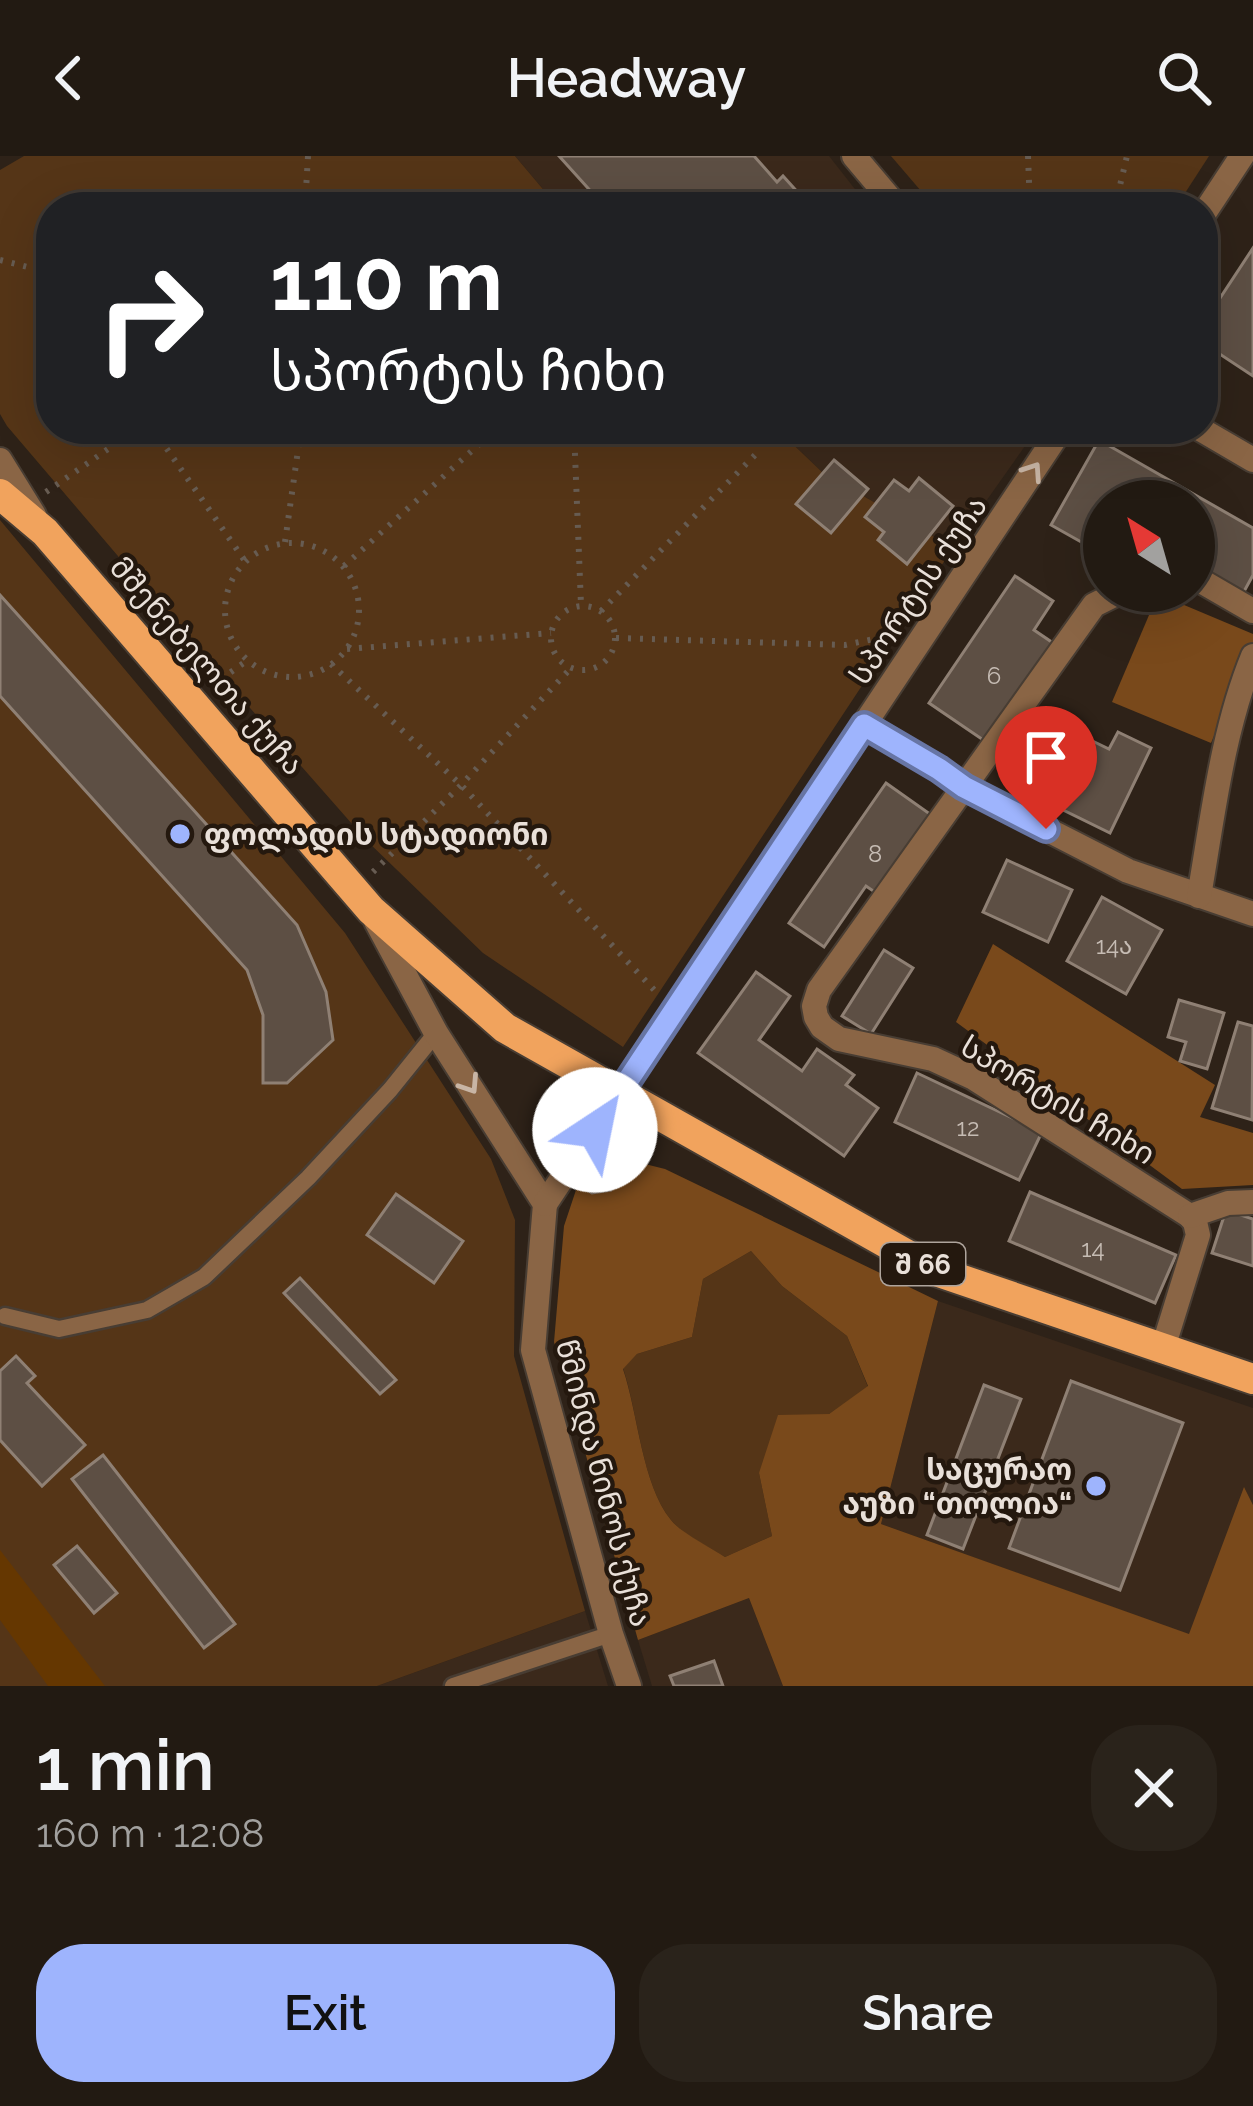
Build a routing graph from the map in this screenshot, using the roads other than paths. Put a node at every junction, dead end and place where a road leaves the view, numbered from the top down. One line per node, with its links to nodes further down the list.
1 (854, 156): 3 (street)
2 (1242, 156): 4 (street)
3 (884, 192)
4 (1218, 192)
5 (1218, 440): 8 (street)
6 (1051, 444): 15 (street, სპორტის ქუჩა, one-way to 6)
7 (0, 460): 9 (street)
8 (1253, 460)
9 (14, 499): 18 (main road, მშენებელთა ქუჩა / შ 66)
10 (1215, 589): 11 (street)
11 (1253, 610)
12 (1089, 612): 16 (street)
13 (1253, 656): 14 (street)
14 (1247, 688): 17 (street)
15 (864, 725): 16 (street); 21 (street, სპორტის ქუჩა)
16 (964, 787): 17 (street); 24 (street, სპორტის ჩიხი)
17 (1199, 896): 19 (street)
18 (362, 901): 20 (street); 21 (main road, მშენებელთა ქუჩა / შ 66)
19 (1253, 914)
20 (436, 1033): 23 (street, one-way to 23); 25 (lane)
21 (620, 1093): 23 (street, სპორტის ქუჩა); 26 (main road, მშენებელთა ქუჩა / შ 66)
22 (1253, 1202): 24 (street)
23 (545, 1204): 28 (street, წმინდა ნინოს ქუჩა)
24 (1190, 1216): 26 (street)
25 (5, 1316)
26 (1163, 1348): 27 (main road, მშენებელთა ქუჩა / შ 66)
27 (1253, 1379)
28 (611, 1634): 29 (lane); 30 (street, წმინდა ნინოს ქუჩა)
29 (453, 1686)
30 (629, 1686)

